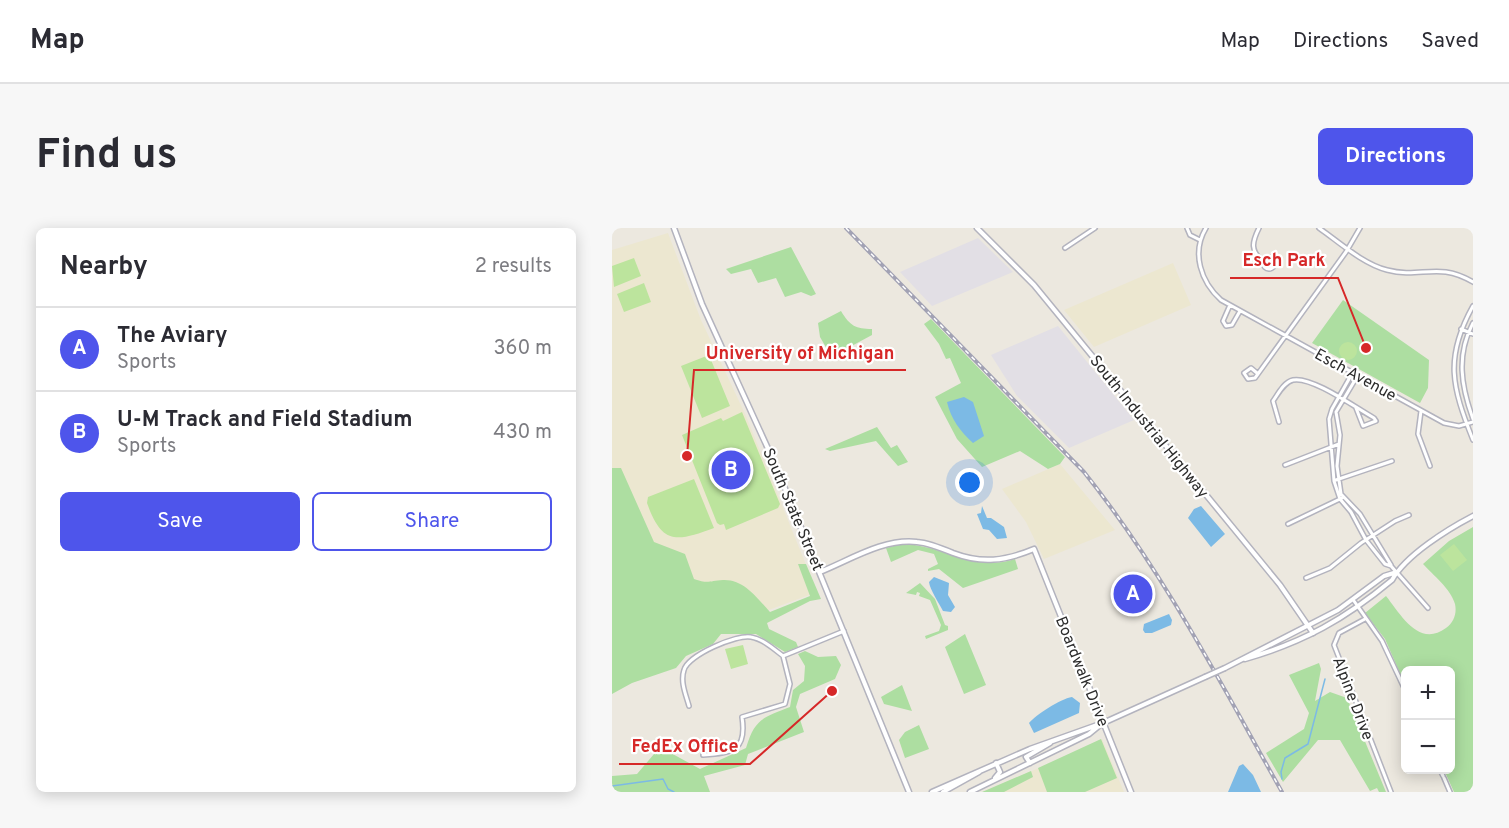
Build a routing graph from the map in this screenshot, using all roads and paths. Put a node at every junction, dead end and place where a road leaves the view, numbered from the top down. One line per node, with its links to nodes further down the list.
1 (674, 228): 44 (main road, South State Street)
2 (977, 228): 51 (main road, South Industrial Highway)
3 (1095, 228): 10 (street)
4 (1187, 228): 9 (street)
5 (1206, 228): 9 (street)
6 (1259, 228): 12 (street)
7 (1319, 228): 11 (street)
8 (1360, 228): 11 (street)
9 (1200, 240): 14 (street, Esch Avenue)
10 (1065, 248)
11 (1349, 249): 13 (street); 20 (street)
12 (1263, 261): 12 (street)
13 (1473, 282)
14 (1230, 305): 16 (street, Esch Avenue); 16 (street)
15 (1473, 306): 18 (street)
16 (1240, 311): 20 (street, Esch Avenue)
17 (1473, 323): 19 (street)
18 (1461, 329): 19 (street); 29 (street)
19 (1471, 333): 27 (street)
20 (1286, 335): 21 (street, Esch Avenue); 22 (street)
21 (1353, 372): 23 (street, Esch Avenue); 24 (street)
22 (1257, 373): 22 (street)
23 (1358, 375): 24 (street); 26 (street, Esch Avenue)
24 (1340, 400): 25 (street); 28 (street); 31 (street); 32 (street)
25 (1356, 408): 25 (street)
26 (1421, 411): 29 (street, Esch Avenue); 35 (street)
27 (1473, 420): 29 (street, Esch Avenue)
28 (1279, 422)
29 (1467, 424): 30 (street)
30 (1473, 440)
31 (1339, 444): 32 (street); 36 (street)
32 (1333, 446): 34 (street); 36 (street)
33 (1392, 461): 36 (street)
34 (1285, 465)
35 (1430, 466)
36 (1336, 480): 37 (street)
37 (1342, 498): 40 (street); 41 (street); 42 (street)
38 (1409, 515): 41 (street)
39 (1473, 516): 45 (main road)
40 (1288, 524)
41 (1371, 537): 42 (street); 43 (street)
42 (1365, 540): 43 (street); 46 (street)
43 (1391, 566): 45 (street)
44 (820, 572): 52 (main road, South State Street); 58 (main road, Boardwalk Drive)
45 (1397, 572): 47 (main road); 48 (main road); 49 (street)
46 (1306, 578)
47 (1354, 601): 48 (street); 51 (main road)
48 (1358, 608): 50 (street); 53 (main road)
49 (1428, 608)
50 (1365, 619): 56 (street); 71 (street, Alpine Drive)
51 (1309, 626): 53 (main road, South Industrial Highway); 55 (main road)
52 (844, 631): 54 (street); 65 (main road, South State Street)
53 (1313, 633): 55 (main road)
54 (783, 656): 57 (street); 60 (street)
55 (1245, 658): 58 (main road, bridge)
56 (1401, 682)
57 (689, 706)
58 (1103, 723): 59 (main road); 61 (main road); 70 (main road, Boardwalk Drive)
59 (1053, 740): 61 (main road); 62 (main road)
60 (703, 755)
61 (1030, 763): 69 (main road)
62 (996, 764): 63 (main road); 68 (main road)
63 (984, 768): 66 (main road); 67 (main road)
64 (1442, 774): 72 (street)
65 (909, 792)
66 (932, 792)
67 (943, 792)
68 (964, 792)
69 (970, 792)
70 (1131, 792)
71 (1391, 792)
72 (1450, 792)

